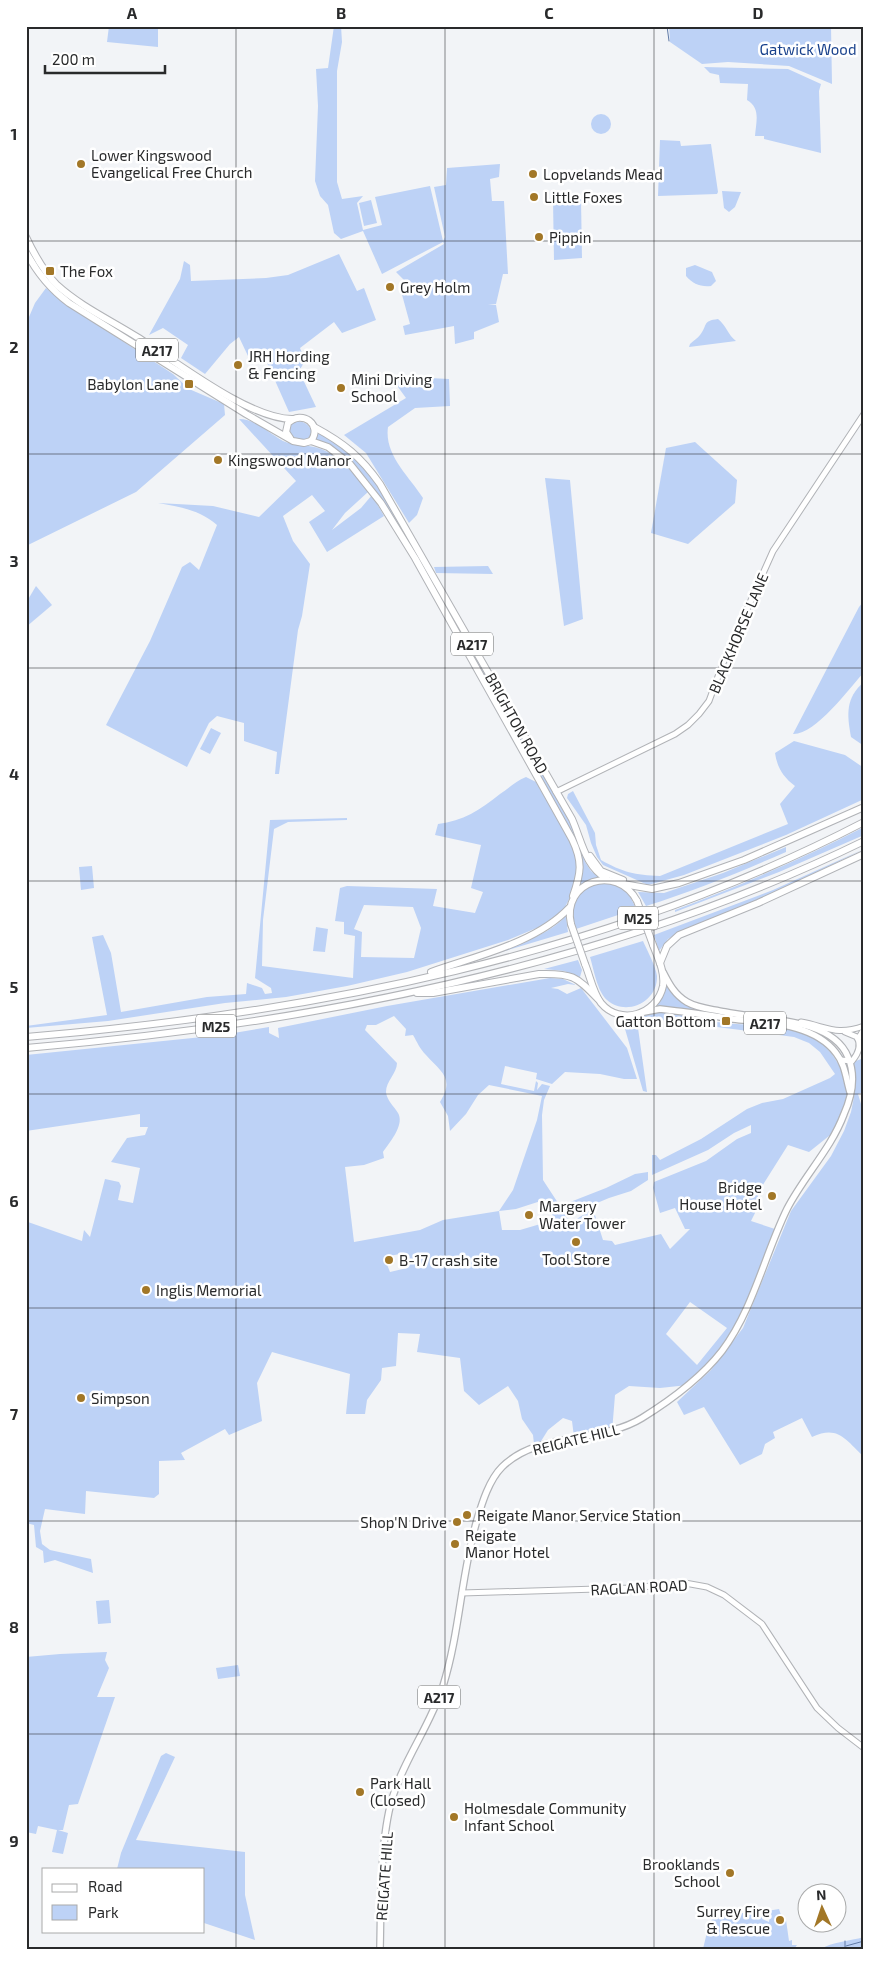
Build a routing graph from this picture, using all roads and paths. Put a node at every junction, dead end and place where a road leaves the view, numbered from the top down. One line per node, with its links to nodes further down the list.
1 (26, 238): 4 (highway, A217)
2 (26, 252): 6 (highway, A217)
3 (864, 414): 8 (street, BLACKHORSE LANE)
4 (293, 419): 5 (highway, A217); 6 (highway)
5 (314, 427): 7 (highway); 8 (highway, BRIGHTON ROAD / A217)
6 (290, 439): 7 (highway, A217)
7 (311, 441): 17 (highway, BRIGHTON ROAD / A217)
8 (556, 792): 12 (highway, BRIGHTON ROAD / A217)
9 (864, 807): 16 (highway, M25)
10 (864, 822): 20 (highway, M25)
11 (864, 841): 21 (highway, M25)
12 (582, 842): 14 (highway, BRIGHTON ROAD / A217); 16 (highway, M25)
13 (864, 854): 19 (highway, M25)
14 (608, 879): 15 (highway); 17 (highway)
15 (623, 884): 16 (highway, M25); 19 (highway, bridge)
16 (642, 888)
17 (573, 896): 18 (highway, BRIGHTON ROAD)
18 (569, 908): 20 (highway, M25); 22 (highway, bridge)
19 (661, 966): 23 (highway); 24 (main road, REIGATE HILL / A217)
20 (401, 982): 27 (highway, M25)
21 (403, 993): 22 (highway, M25); 29 (highway, M25)
22 (598, 999): 23 (highway)
23 (643, 1012): 33 (main road, REIGATE HILL / A217)
24 (727, 1012): 26 (street); 34 (main road, REIGATE HILL / A217)
25 (864, 1027): 26 (street); 28 (street)
26 (845, 1032): 28 (street)
27 (26, 1037)
28 (859, 1042): 30 (street); 32 (street)
29 (26, 1048)
30 (864, 1050)
31 (864, 1055): 32 (street)
32 (856, 1056): 34 (street)
33 (841, 1060): 34 (street); 35 (main road, REIGATE HILL / A217)
34 (850, 1062): 35 (main road, REIGATE HILL / A217)
35 (850, 1094): 36 (main road, REIGATE HILL / A217)
36 (462, 1593): 37 (street, RAGLAN ROAD); 38 (main road, REIGATE HILL / A217)
37 (864, 1748)
38 (380, 1949)

